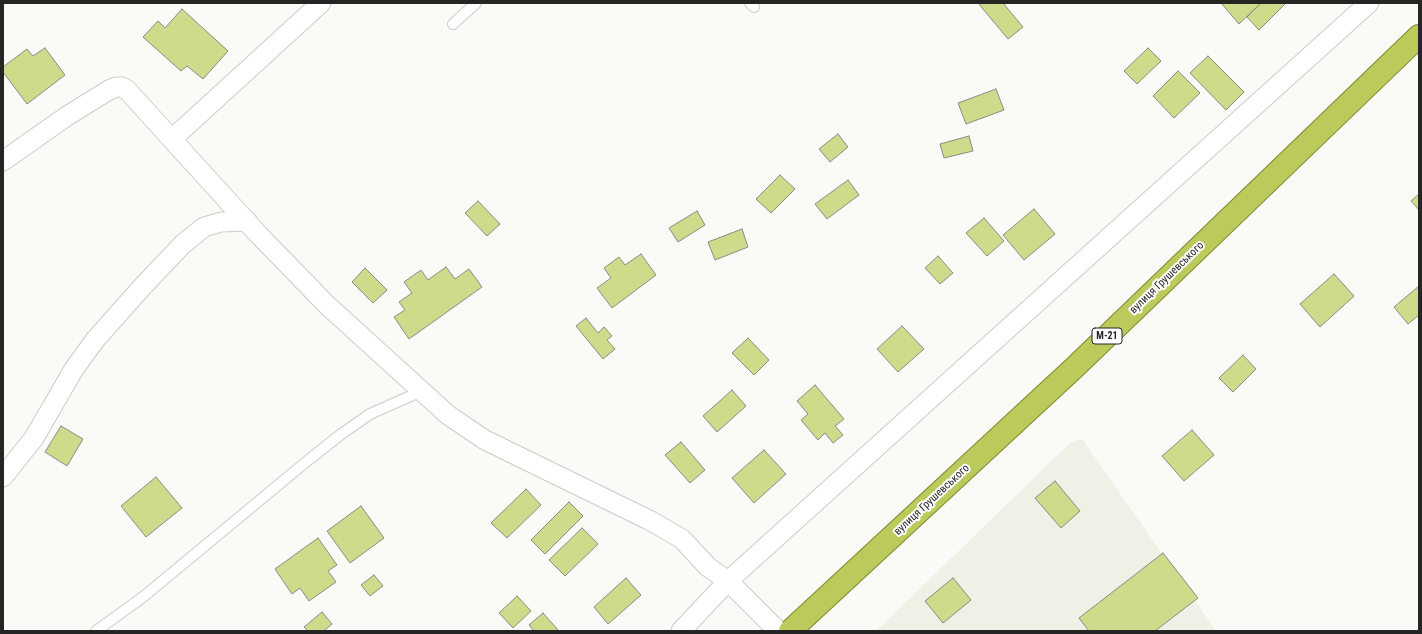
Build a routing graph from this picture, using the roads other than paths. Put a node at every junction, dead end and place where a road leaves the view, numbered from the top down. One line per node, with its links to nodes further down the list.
1 (321, 3): 6 (street)
2 (476, 3): 4 (lane)
3 (1369, 3): 11 (street)
4 (454, 24)
5 (1419, 36): 15 (highway, вулиця Грушевського / М-21)
6 (172, 139): 7 (street); 8 (street)
7 (3, 161)
8 (247, 221): 9 (street); 10 (street)
9 (422, 391): 11 (street); 12 (lane)
10 (3, 477)
11 (728, 581): 13 (street); 14 (street)
12 (96, 631)
13 (681, 631)
14 (778, 631)
15 (790, 631)

